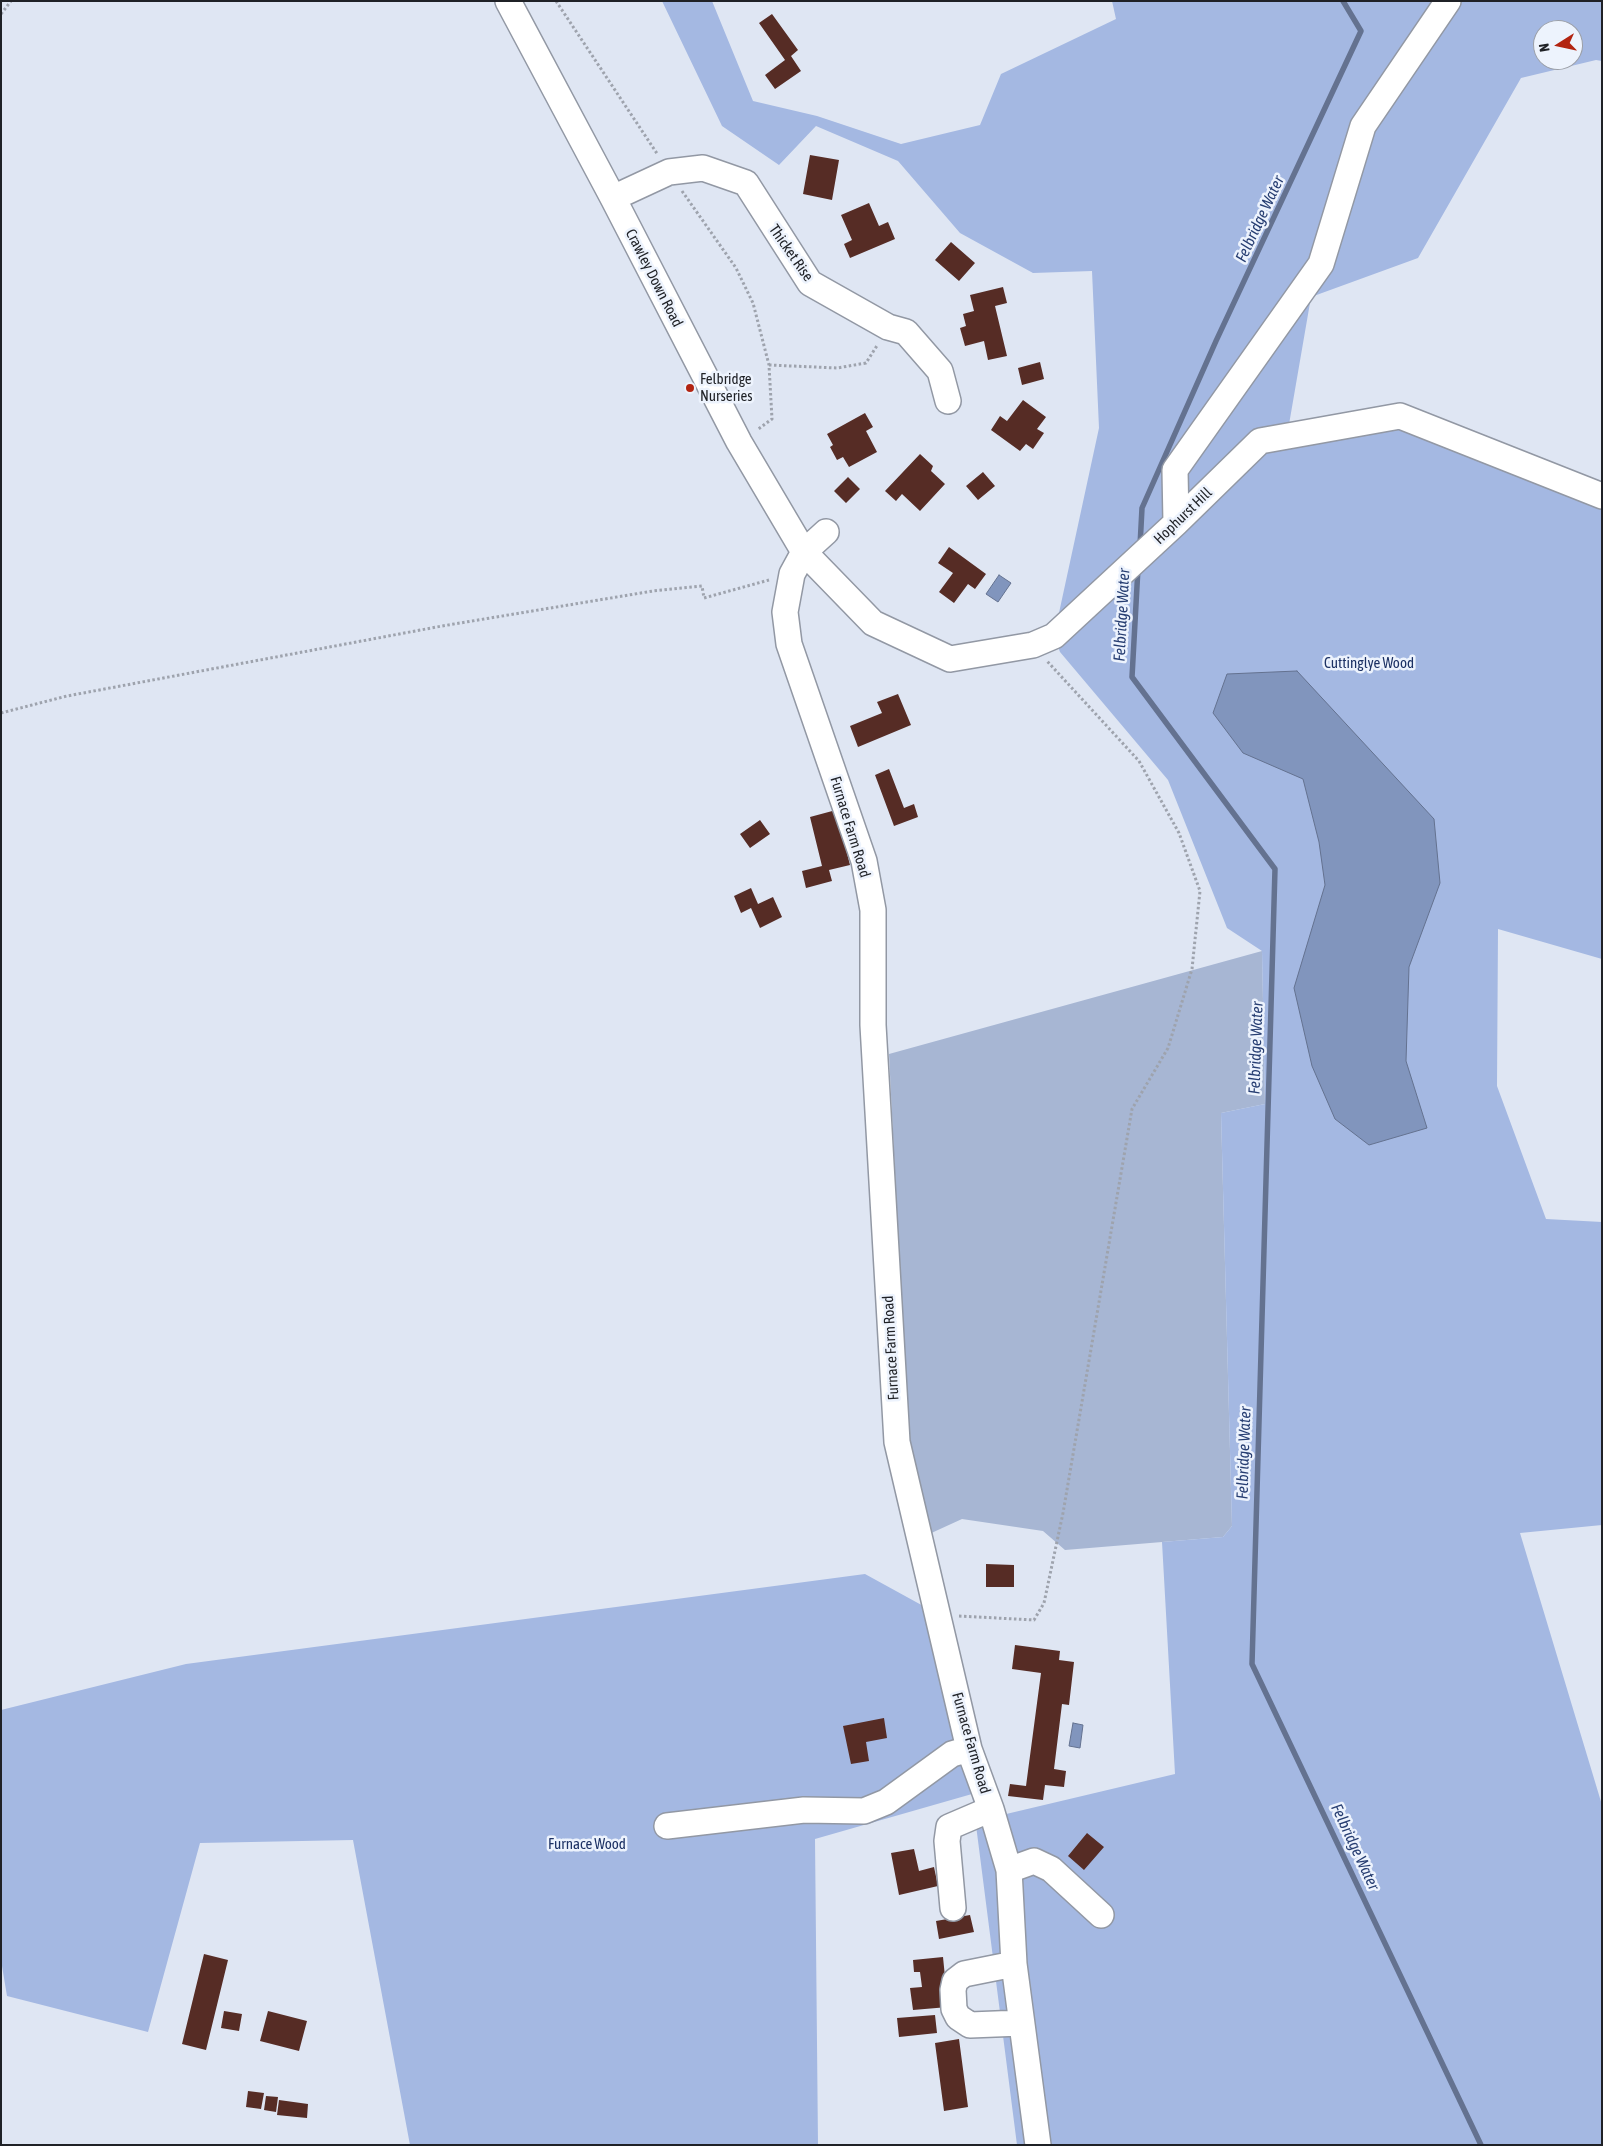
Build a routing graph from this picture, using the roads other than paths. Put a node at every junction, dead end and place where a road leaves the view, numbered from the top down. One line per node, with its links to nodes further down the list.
1 (508, 1): 3 (street, Crawley Down Road)
2 (1448, 1): 6 (street)
3 (613, 198): 4 (street, Thicket Rise); 8 (street, Crawley Down Road)
4 (948, 401)
5 (1602, 496): 6 (street, Hophurst Hill)
6 (1176, 523): 8 (street, Hophurst Hill)
7 (826, 532): 8 (street, Furnace Farm Road)
8 (804, 552): 9 (street, Furnace Farm Road)
9 (969, 1749): 10 (street, Furnace Farm Road); 11 (street)
10 (991, 1809): 12 (street, Furnace Farm Road); 13 (street)
11 (667, 1826)
12 (1009, 1870): 14 (street); 15 (street, Furnace Farm Road)
13 (953, 1908)
14 (1101, 1916)
15 (1014, 1964): 16 (street, Furnace Farm Road); 16 (street)
16 (1021, 2023): 17 (street, Furnace Farm Road)
17 (1038, 2145)

